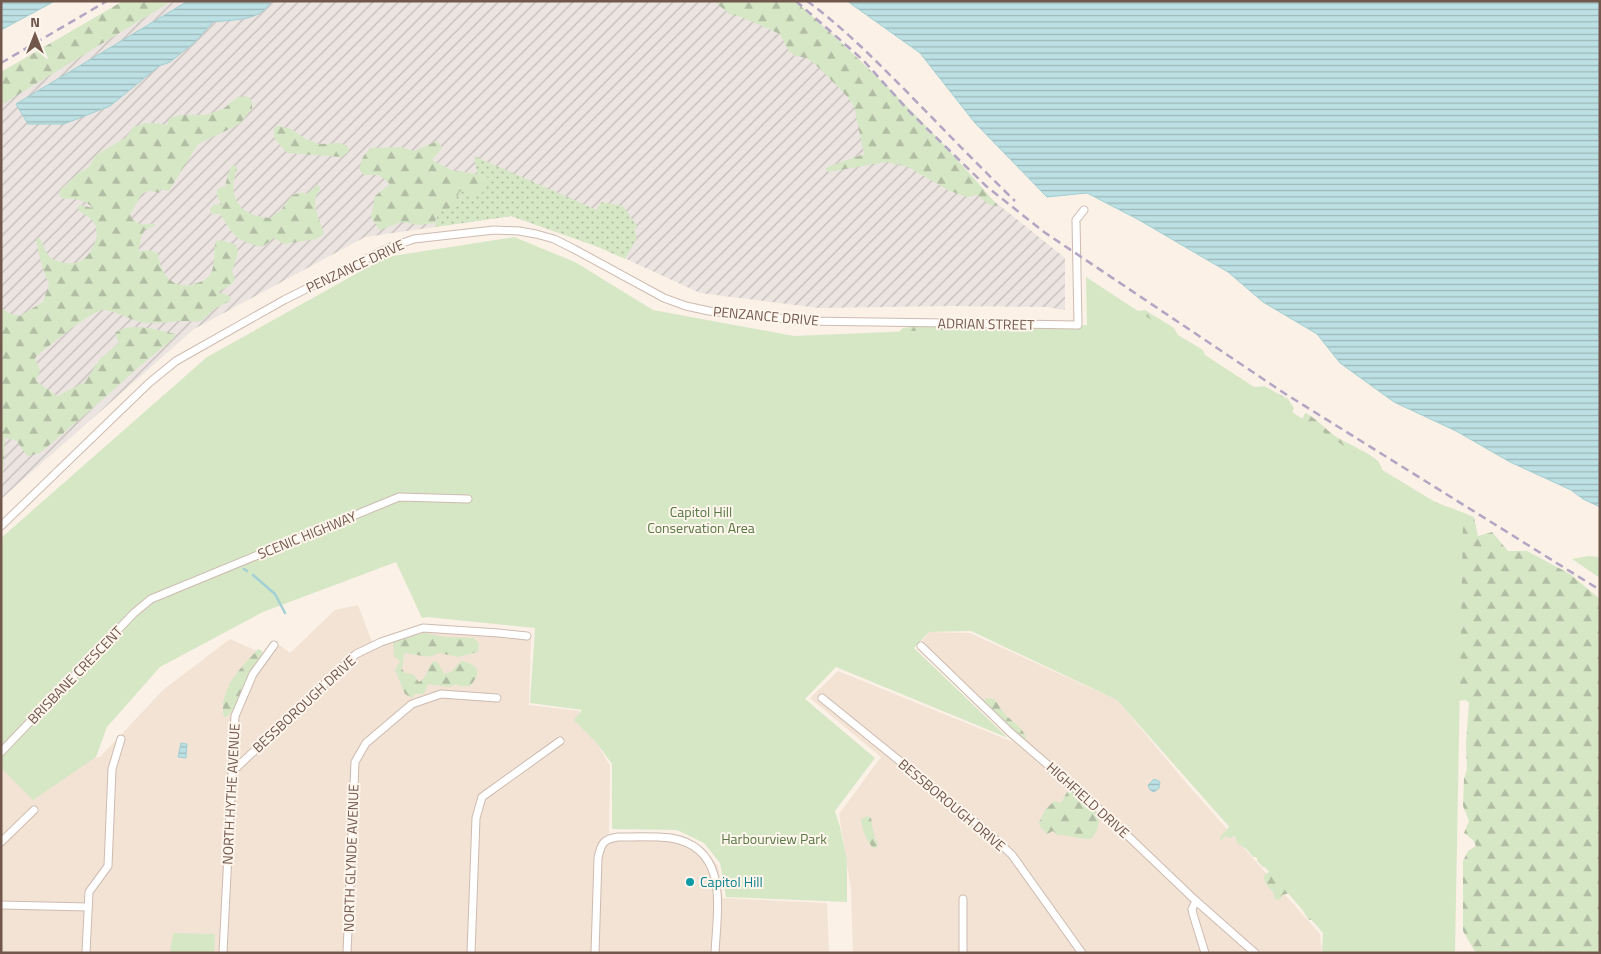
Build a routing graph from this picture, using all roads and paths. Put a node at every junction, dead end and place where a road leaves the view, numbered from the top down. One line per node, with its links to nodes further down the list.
1 (1084, 210): 2 (street, ADRIAN STREET)
2 (894, 324): 4 (street, PENZANCE DRIVE)
3 (468, 499): 5 (street, SCENIC HIGHWAY)
4 (1, 526)
5 (150, 599): 13 (street, BRISBANE CRESCENT)
6 (528, 636): 14 (street, BESSBOROUGH DRIVE)
7 (274, 645): 14 (street, NORTH HYTHE AVENUE)
8 (921, 646): 18 (street, HIGHFIELD DRIVE)
9 (497, 698): 23 (street, NORTH GLYNDE AVENUE)
10 (822, 698): 28 (street, BESSBOROUGH DRIVE)
11 (120, 739): 20 (street)
12 (560, 741): 24 (street)
13 (1, 752)
14 (232, 772): 22 (street, NORTH HYTHE AVENUE)
15 (34, 810): 16 (street)
16 (1, 842)
17 (963, 899): 27 (street)
18 (1196, 901): 29 (street); 30 (street, HIGHFIELD DRIVE)
19 (1, 905): 20 (street)
20 (88, 907): 21 (street)
21 (86, 953)
22 (223, 953)
23 (347, 953)
24 (471, 953)
25 (595, 953): 26 (street)
26 (715, 953)
27 (962, 953)
28 (1082, 953)
29 (1205, 953)
30 (1255, 953)

